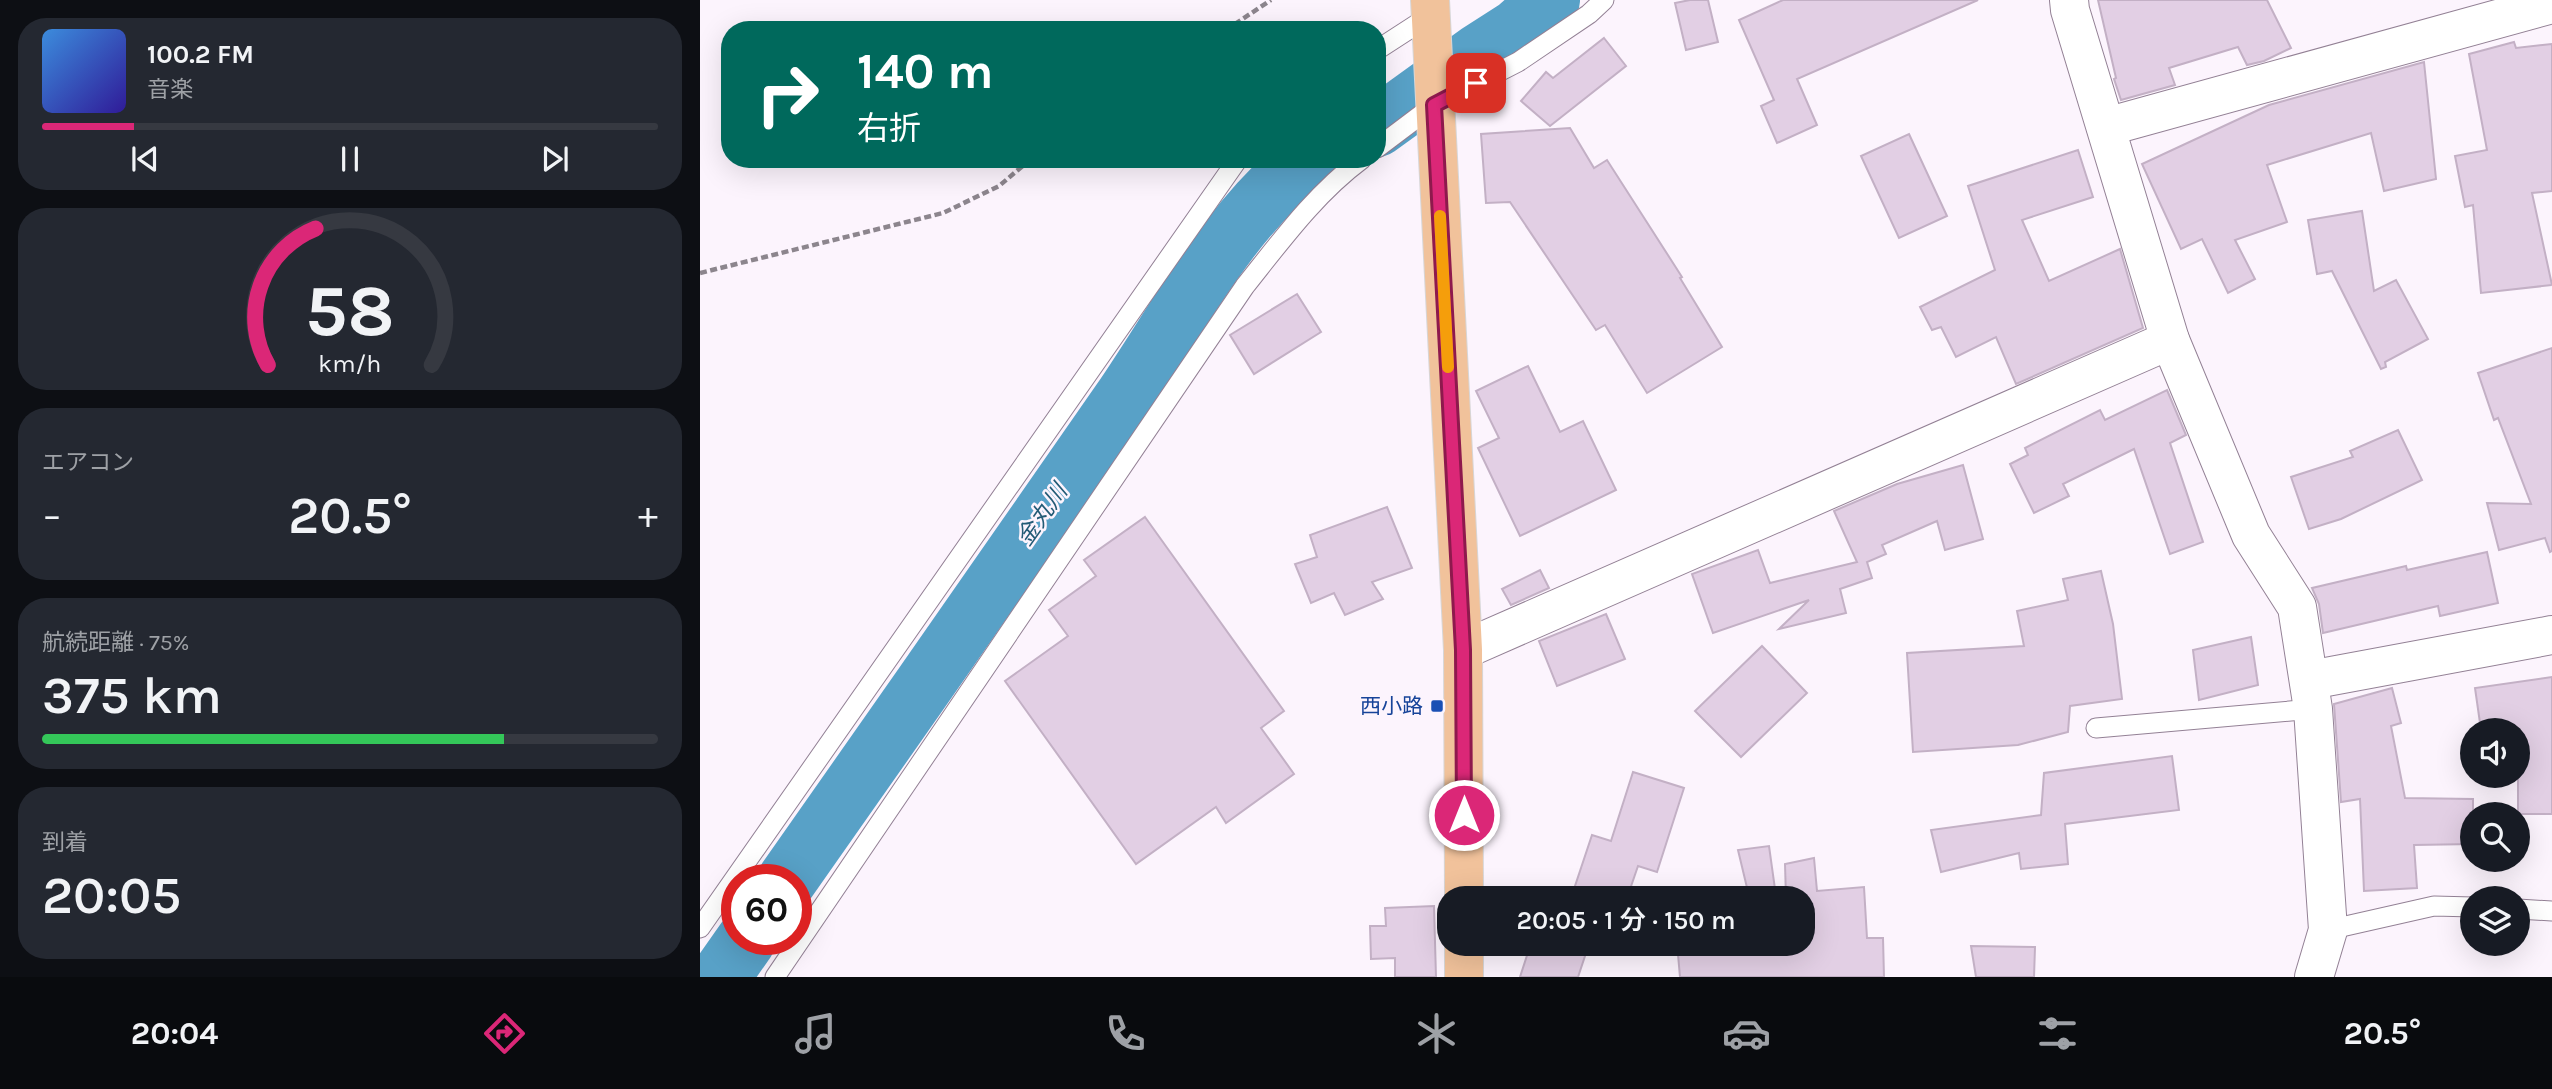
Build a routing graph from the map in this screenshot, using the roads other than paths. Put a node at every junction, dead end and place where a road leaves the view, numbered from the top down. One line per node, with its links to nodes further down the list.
1 (1604, 0): 6 (lane)
2 (2069, 0): 7 (street)
3 (2552, 4): 7 (street)
4 (1437, 10): 5 (lane); 6 (main road)
5 (1386, 44)
6 (1434, 105): 8 (lane); 13 (main road)
7 (2106, 127): 11 (street)
8 (1386, 141)
9 (1232, 168): 20 (lane)
10 (1350, 168): 23 (lane)
11 (2170, 340): 13 (street); 14 (street)
12 (2552, 635): 14 (street)
13 (1463, 650): 16 (main road)
14 (2312, 695): 15 (lane); 21 (street)
15 (2096, 728)
16 (1464, 886)
17 (2460, 907): 21 (lane)
18 (2530, 910): 19 (lane)
19 (2552, 911)
20 (700, 928)
21 (2328, 930): 25 (street)
22 (1464, 956): 24 (main road)
23 (775, 977)
24 (1464, 977)
25 (2314, 977)

